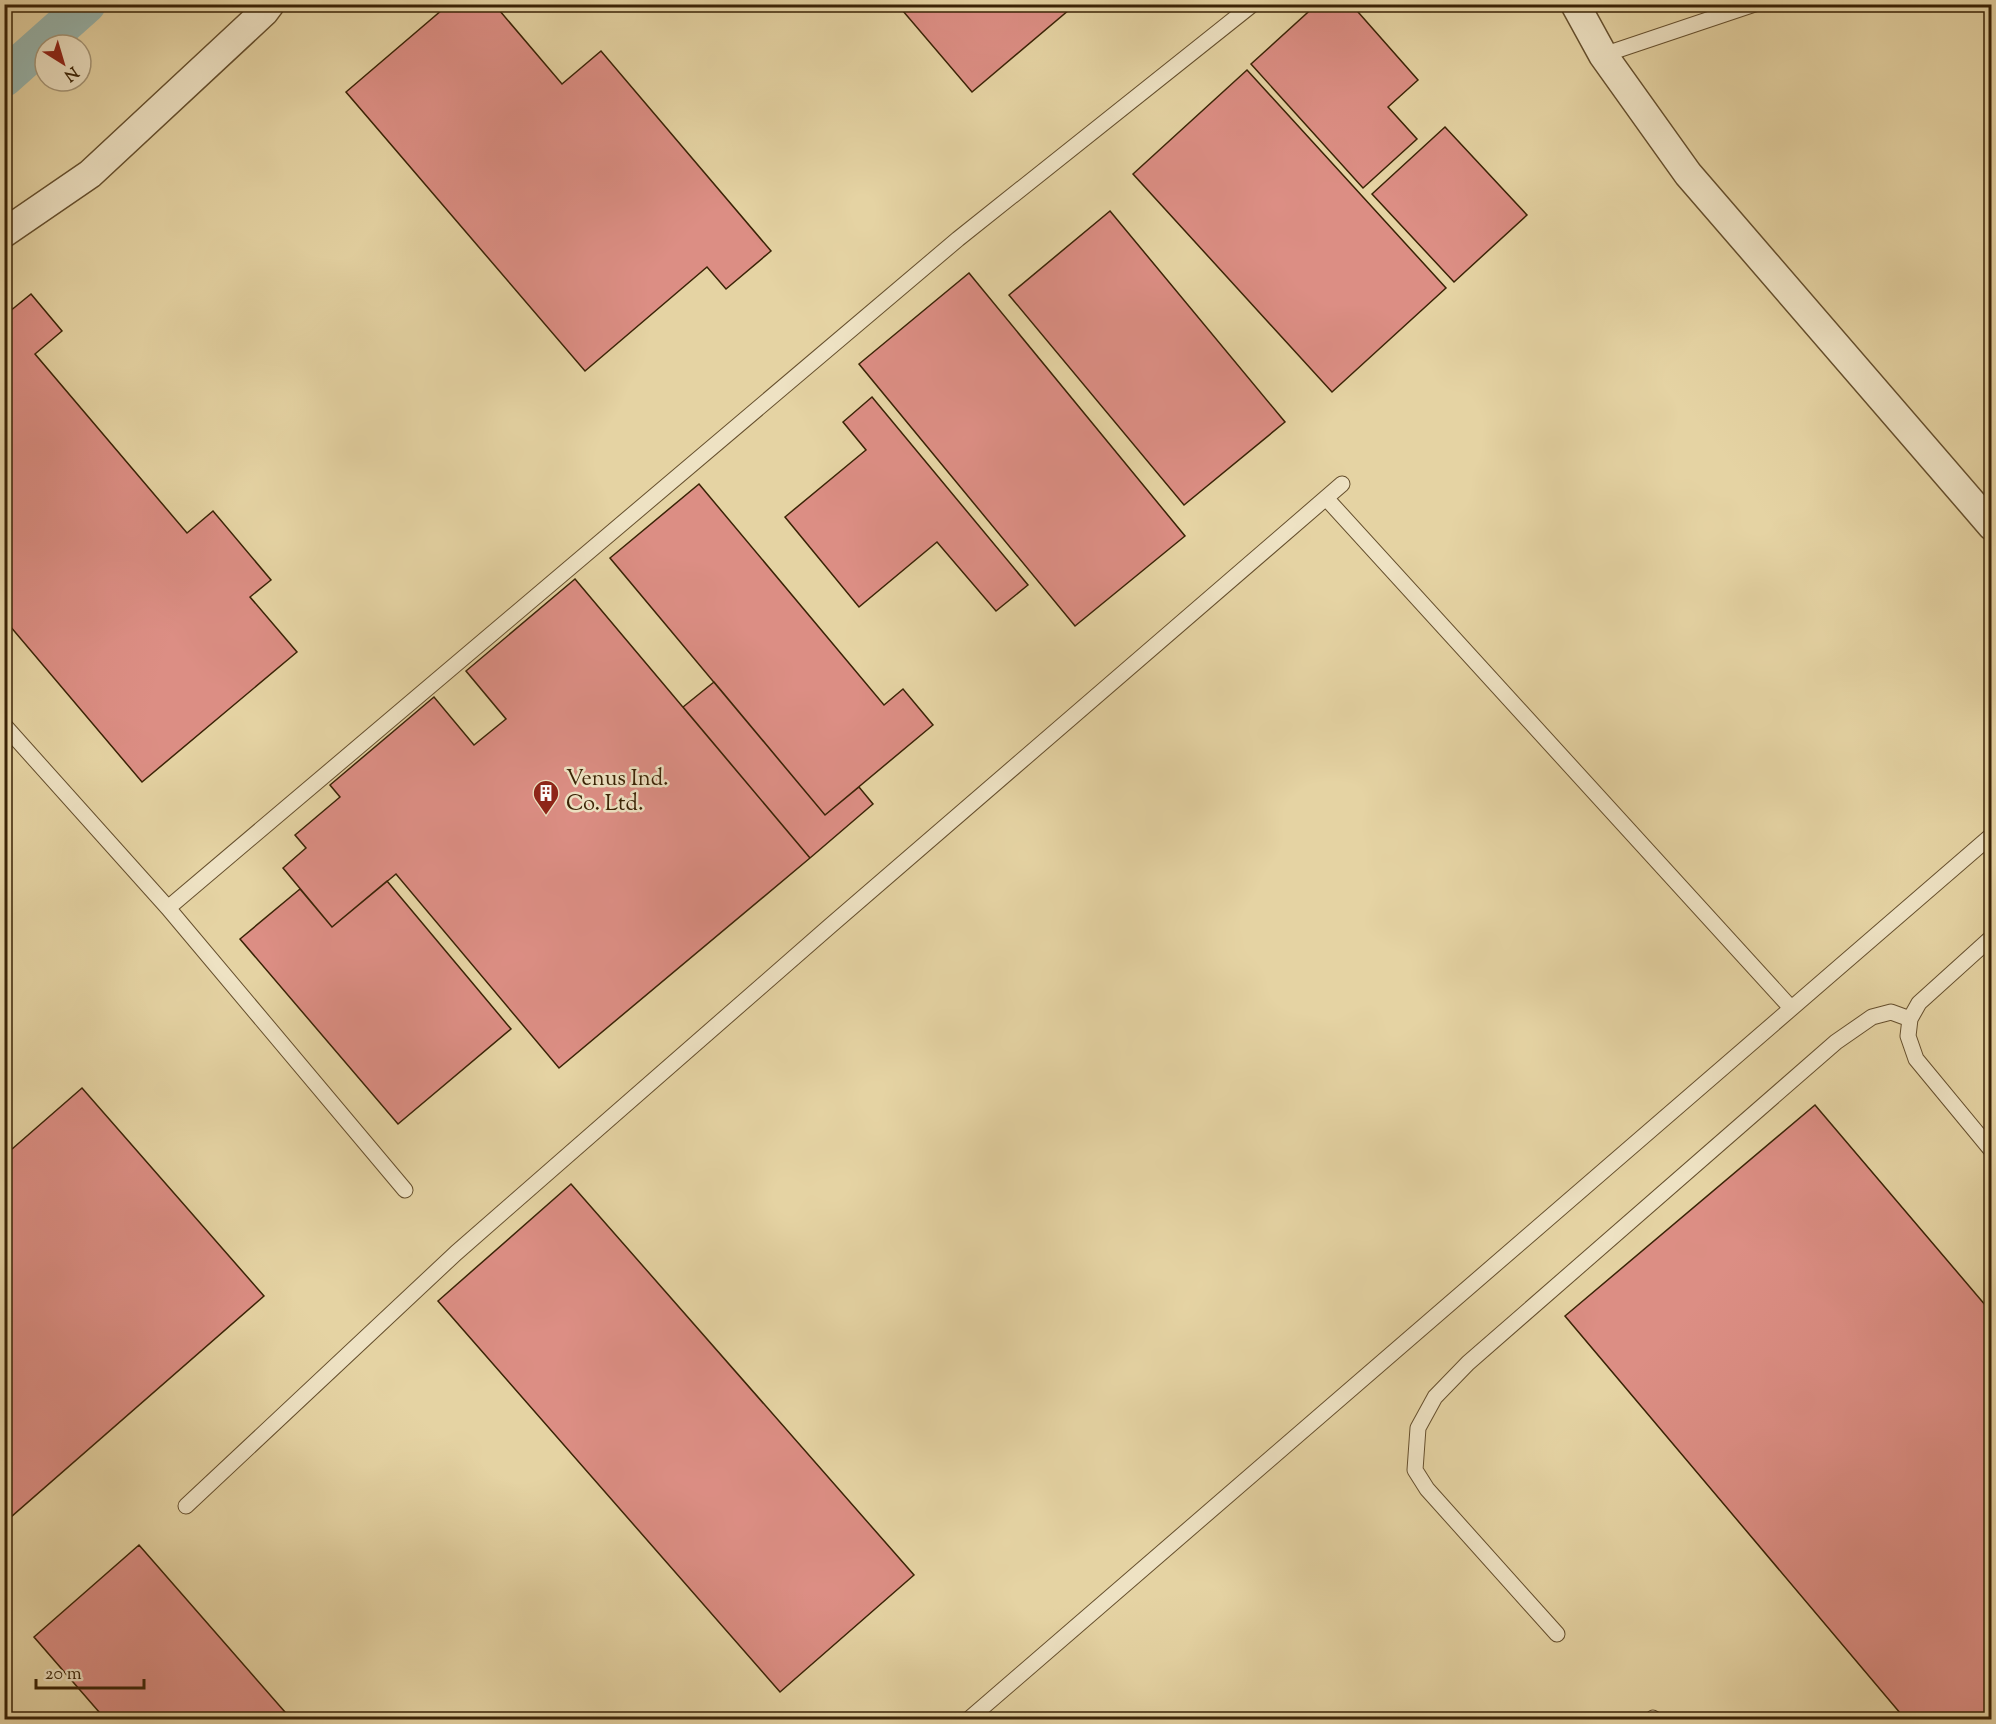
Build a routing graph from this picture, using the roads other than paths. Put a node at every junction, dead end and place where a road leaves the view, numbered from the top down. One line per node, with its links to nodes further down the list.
1 (270, 4): 6 (street)
2 (1252, 4): 12 (lane)
3 (1575, 4): 5 (street)
4 (1755, 4): 5 (lane)
5 (1604, 55): 9 (street)
6 (4, 233)
7 (1342, 484): 8 (lane)
8 (1326, 498): 14 (lane); 18 (lane)
9 (1992, 526)
10 (4, 724): 12 (lane)
11 (1992, 835): 14 (lane)
12 (168, 908): 17 (lane)
13 (1992, 937): 15 (lane)
14 (1791, 1008): 20 (lane)
15 (1910, 1019): 16 (lane); 19 (lane)
16 (1992, 1150)
17 (405, 1190)
18 (186, 1506)
19 (1557, 1634)
20 (968, 1719)

